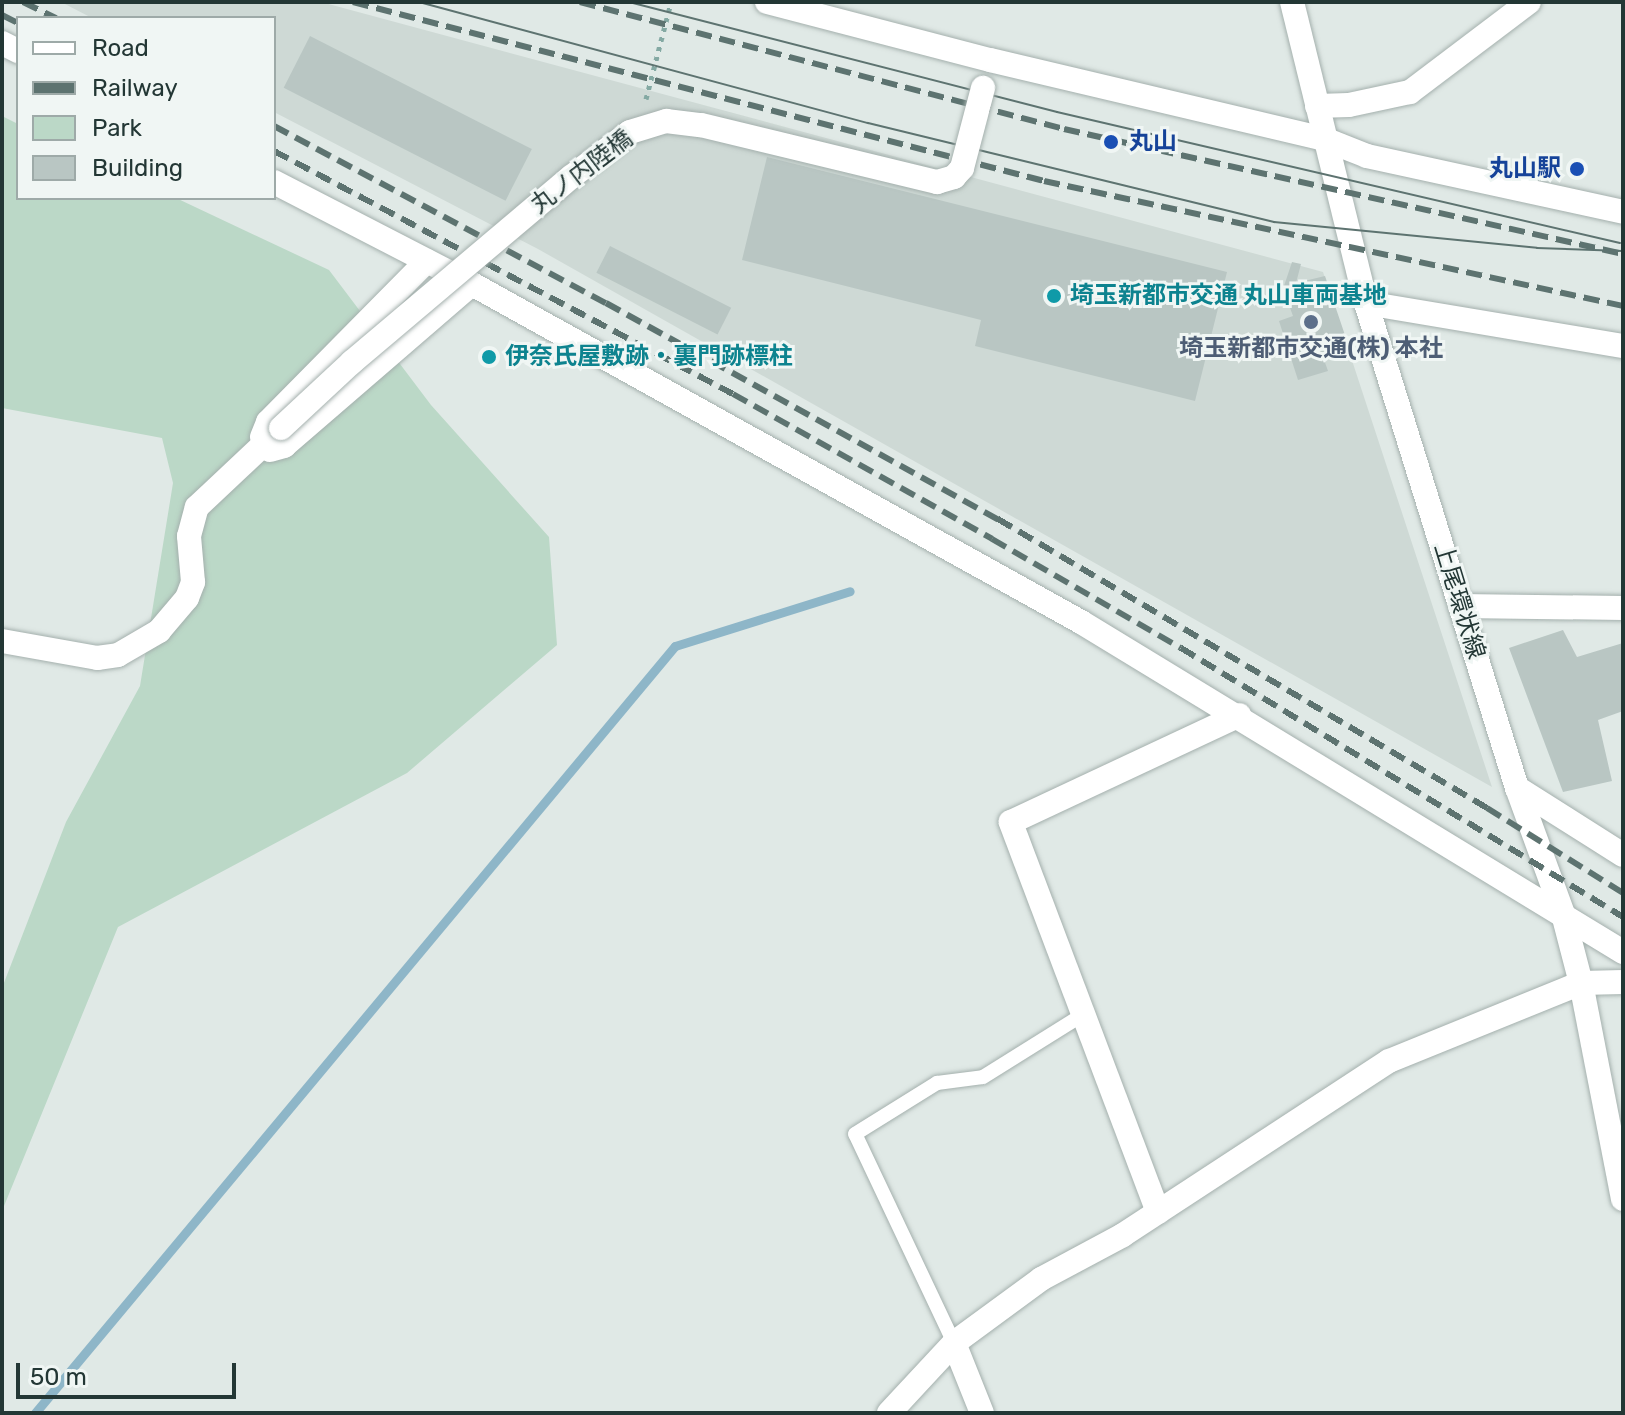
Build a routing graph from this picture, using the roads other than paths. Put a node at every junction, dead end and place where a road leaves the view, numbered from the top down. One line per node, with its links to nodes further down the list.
1 (767, 2): 4 (street)
2 (1292, 2): 5 (street, 上尾環状線)
3 (1529, 2): 5 (street)
4 (990, 60): 6 (street); 13 (street, 丸ノ内陸橋, bridge)
5 (1317, 106): 6 (street, 上尾環状線)
6 (1324, 139): 8 (street); 11 (street, 上尾環状線)
7 (276, 183): 9 (street)
8 (1623, 212)
9 (427, 261): 10 (street); 13 (street)
10 (472, 284): 13 (street); 17 (street)
11 (1366, 303): 12 (street); 14 (street, 上尾環状線)
12 (1623, 346)
13 (256, 454): 16 (street, 丸ノ内陸橋)
14 (1460, 606): 15 (street); 18 (street, 上尾環状線)
15 (1623, 608)
16 (2, 641)
17 (1239, 715): 20 (street); 24 (street)
18 (1517, 788): 19 (street); 20 (street, 上尾環状線)
19 (1623, 855)
20 (1563, 914): 21 (street); 23 (street, 上尾環状線)
21 (1623, 952)
22 (1623, 982): 23 (street)
23 (1581, 983): 25 (street, 上尾環状線); 26 (street)
24 (1084, 1014): 26 (street); 27 (lane)
25 (1623, 1199)
26 (1158, 1212): 27 (street)
27 (954, 1343): 28 (street); 29 (street)
28 (889, 1413)
29 (982, 1413)

